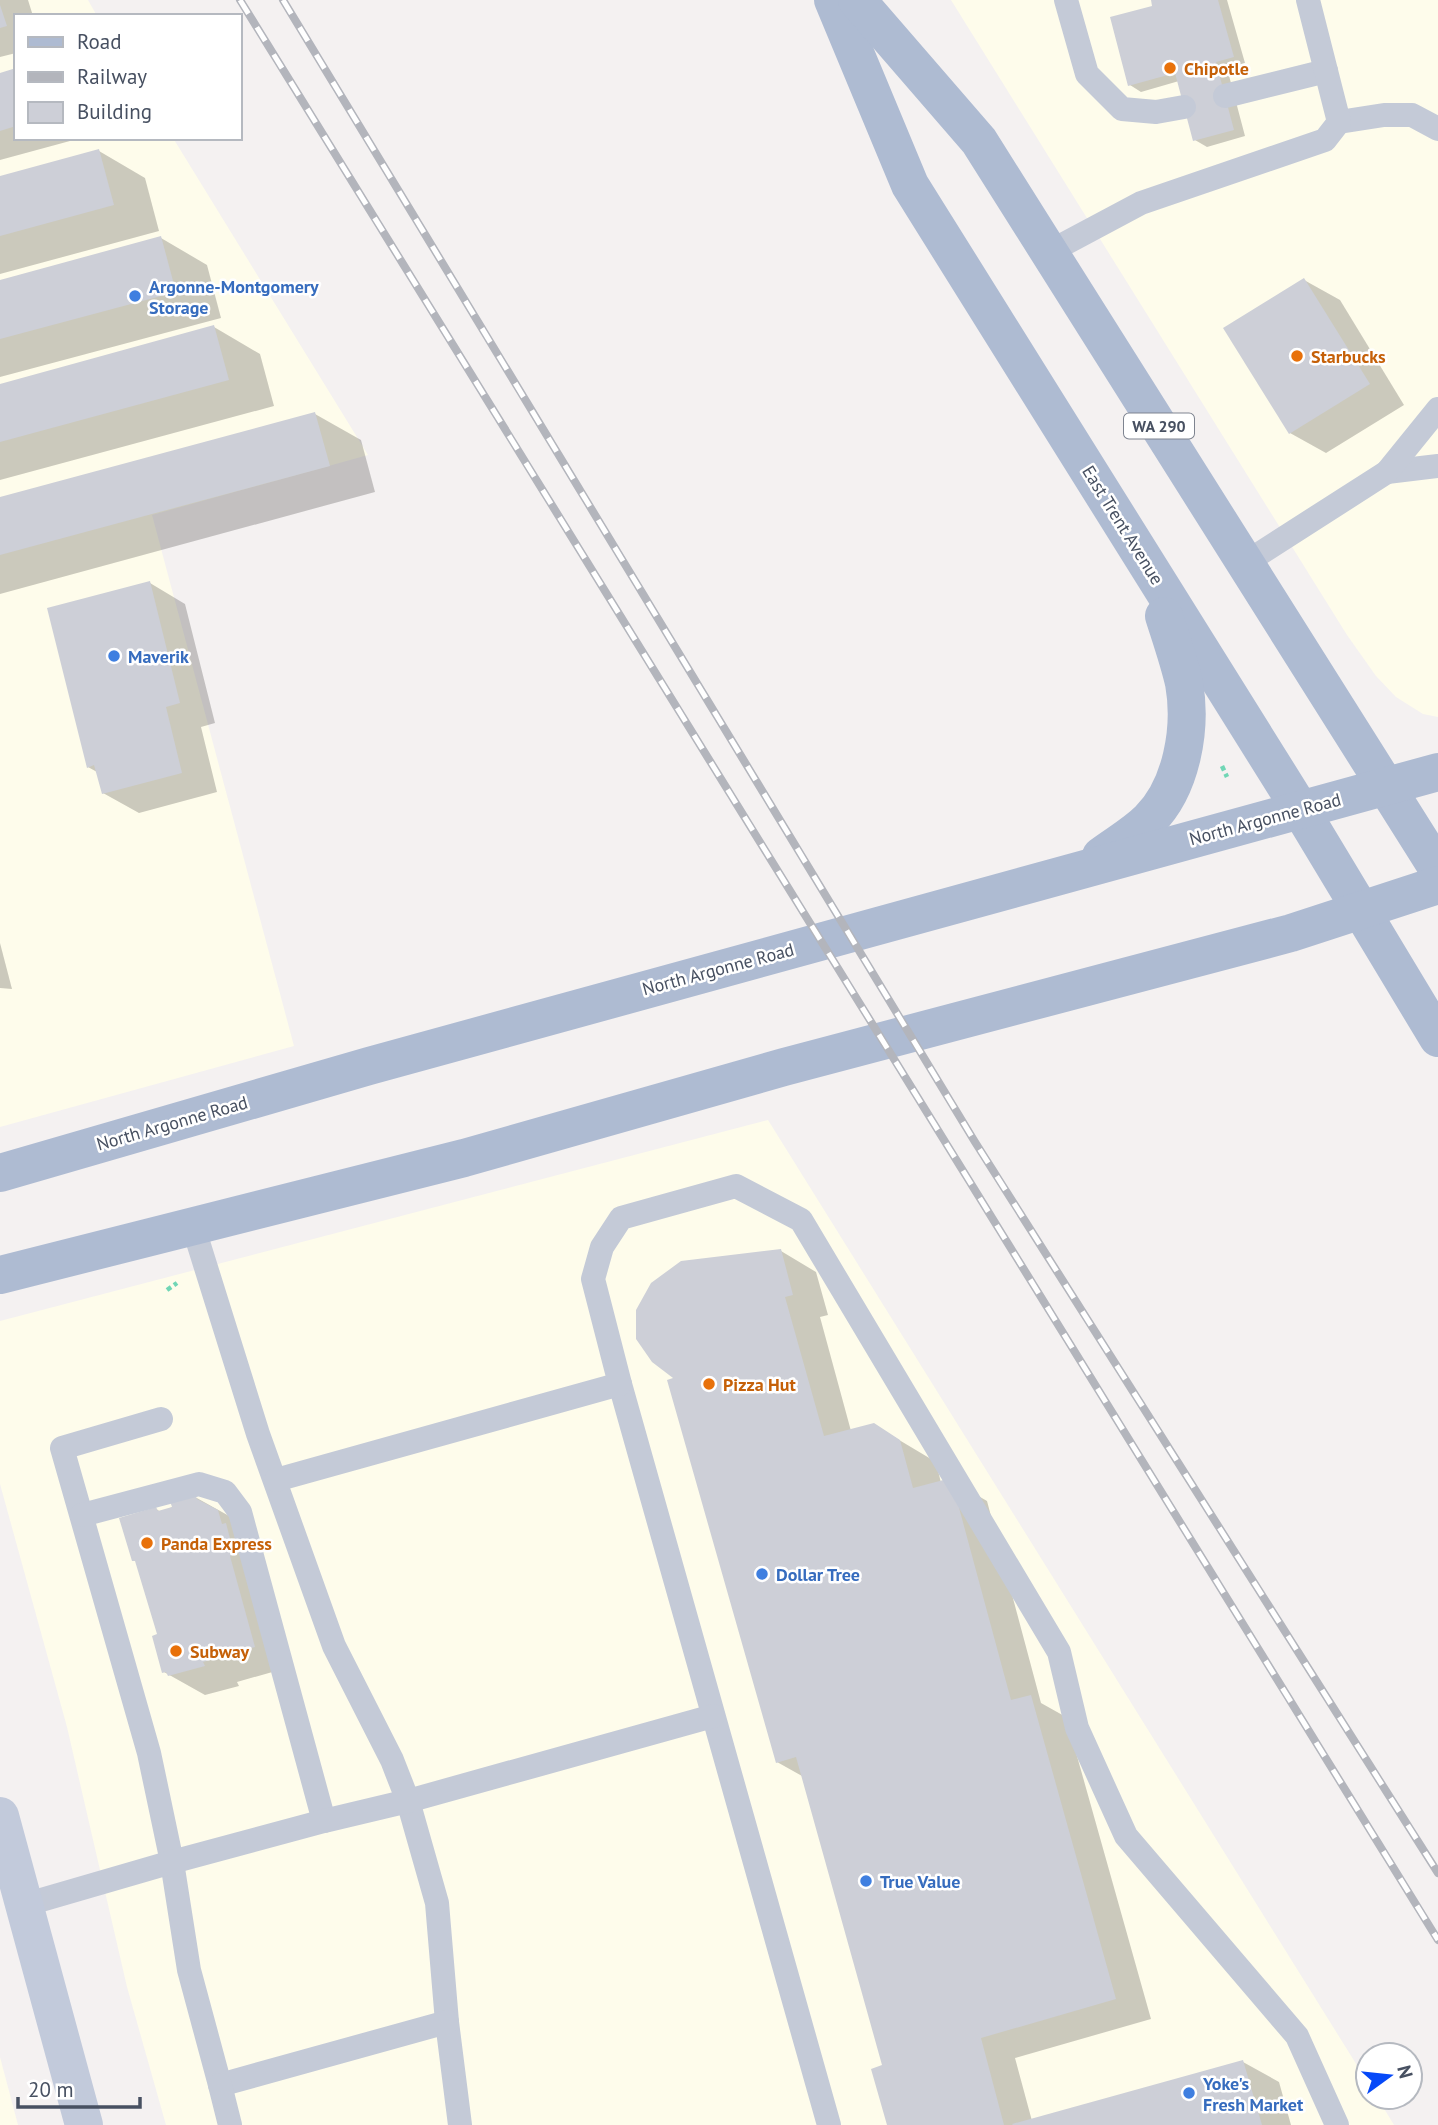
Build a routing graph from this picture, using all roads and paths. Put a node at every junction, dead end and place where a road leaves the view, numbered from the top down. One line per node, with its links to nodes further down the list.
1 (834, 0): 15 (main road, East Trent Avenue)
2 (857, 0): 10 (main road, WA 290)
3 (1066, 0): 7 (lane)
4 (1308, 0): 5 (lane)
5 (1326, 71): 6 (lane); 8 (lane)
6 (1225, 96)
7 (1184, 107)
8 (1339, 122): 9 (lane); 10 (lane)
9 (1438, 129)
10 (1049, 252): 14 (main road, WA 290)
11 (1438, 409): 13 (lane)
12 (1438, 466): 13 (lane)
13 (1387, 472): 14 (lane)
14 (1245, 563): 17 (main road, WA 290)
15 (1152, 571): 18 (main road, East Trent Avenue); 19 (main road)
16 (1438, 772): 17 (main road, North Argonne Road)
17 (1385, 786): 18 (main road, North Argonne Road); 20 (main road, WA 290)
18 (1300, 809): 19 (main road, North Argonne Road); 22 (main road, East Trent Avenue)
19 (1082, 869): 24 (main road, North Argonne Road)
20 (1438, 869)
21 (1438, 885): 22 (main road)
22 (1362, 909): 23 (main road, East Trent Avenue); 25 (main road)
23 (1438, 1038)
24 (0, 1172)
25 (193, 1226): 26 (main road); 29 (lane)
26 (0, 1275)
27 (620, 1384): 29 (lane); 31 (lane); 43 (lane)
28 (161, 1419): 30 (lane)
29 (276, 1480): 32 (lane)
30 (82, 1515): 34 (lane); 35 (lane)
31 (713, 1716): 32 (lane); 42 (lane)
32 (408, 1801): 34 (lane); 37 (lane)
33 (0, 1816): 36 (main road)
34 (324, 1821): 35 (lane)
35 (172, 1862): 36 (lane); 38 (lane)
36 (24, 1905): 39 (main road)
37 (447, 2022): 38 (lane); 41 (lane)
38 (220, 2085): 40 (lane)
39 (84, 2125)
40 (230, 2125)
41 (460, 2125)
42 (829, 2125)
43 (1338, 2125)

